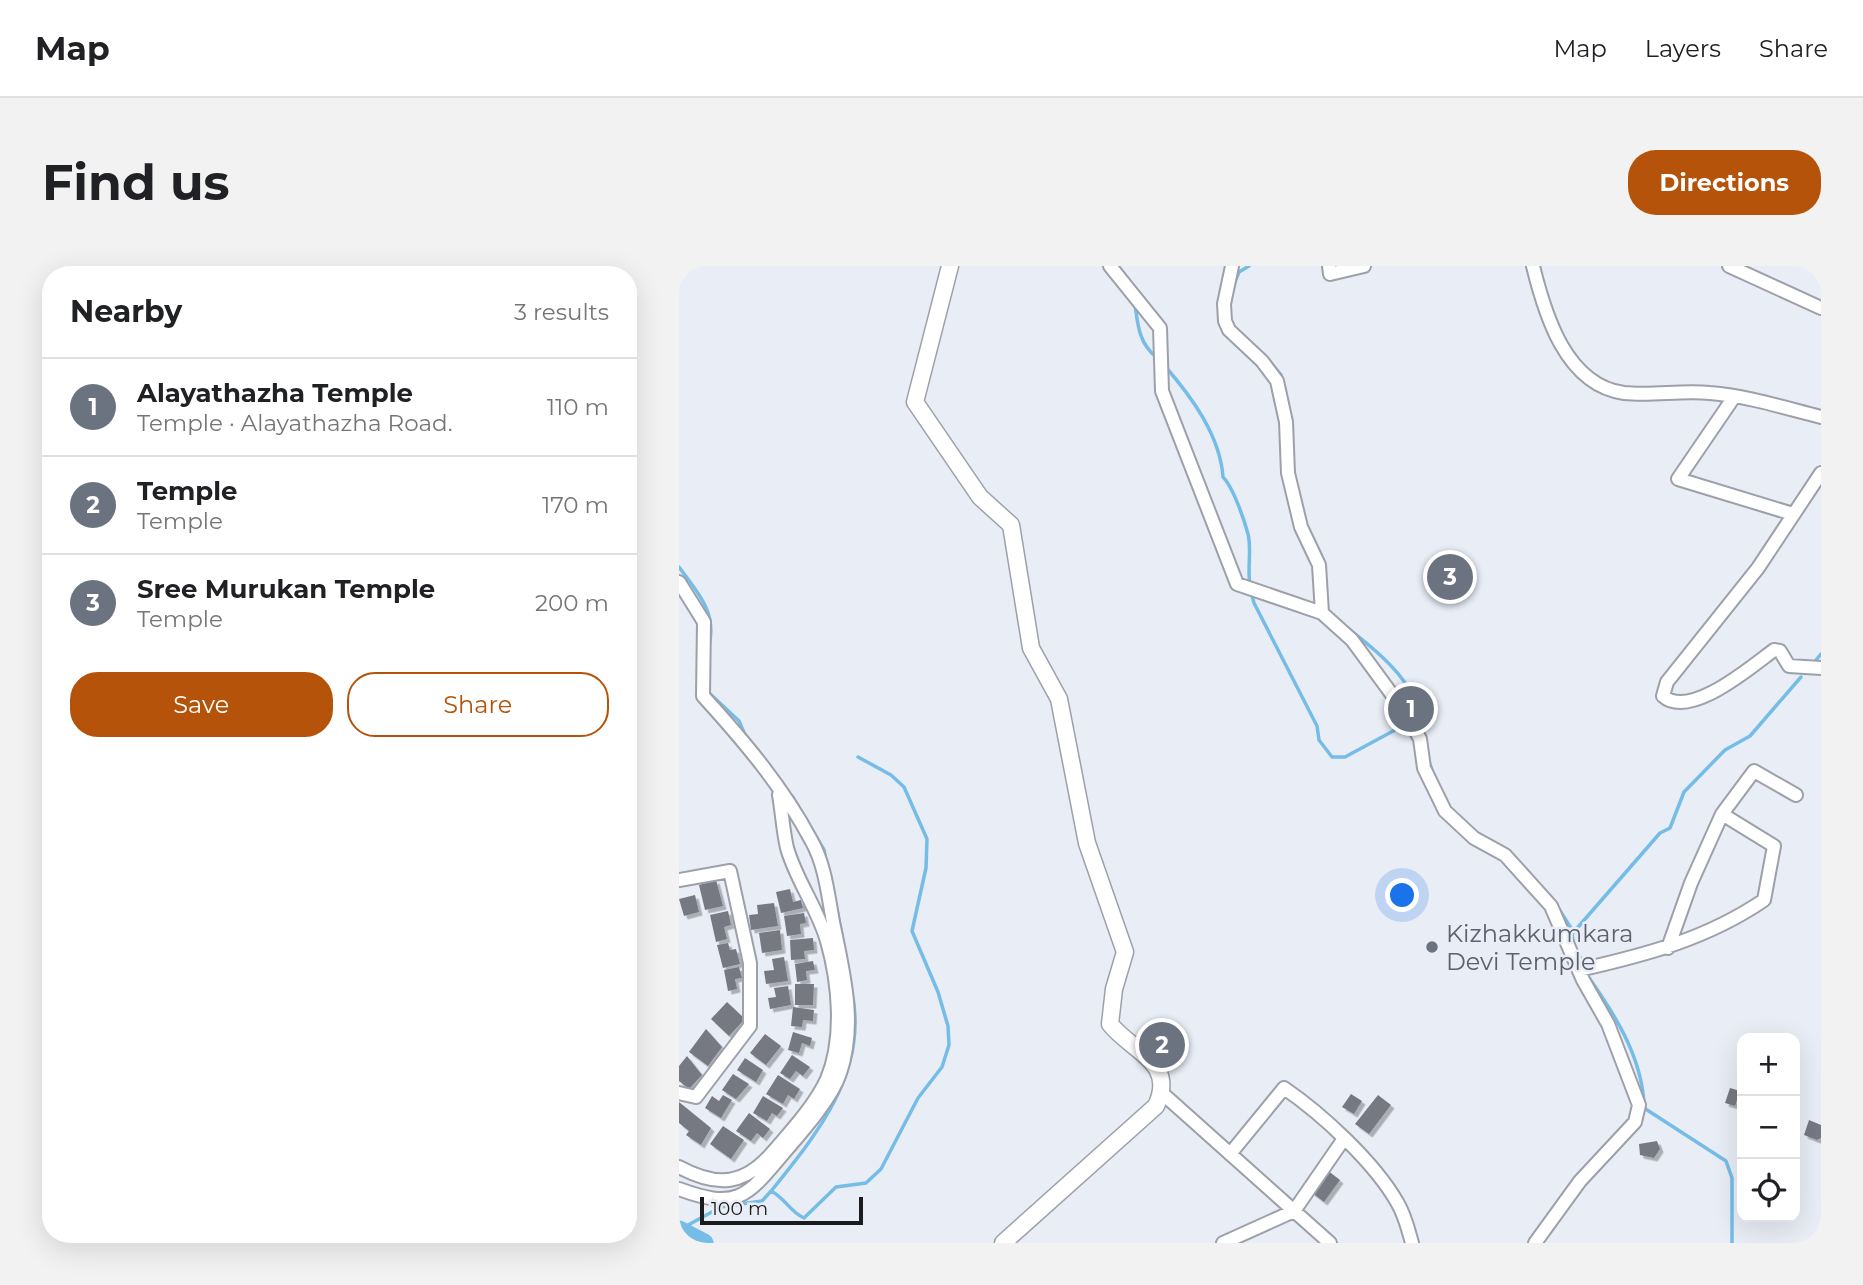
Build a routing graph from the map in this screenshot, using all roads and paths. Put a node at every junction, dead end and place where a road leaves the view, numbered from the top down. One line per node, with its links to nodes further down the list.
1 (950, 266): 23 (main road)
2 (1110, 266): 14 (street)
3 (1232, 266): 14 (street)
4 (1329, 266): 5 (street)
5 (1364, 266)
6 (1533, 266): 9 (street)
7 (1729, 266): 8 (street)
8 (1821, 308)
9 (1734, 397): 10 (street); 12 (street)
10 (1821, 417)
11 (1821, 473): 12 (street)
12 (1793, 514): 15 (street)
13 (679, 582): 16 (street)
14 (1322, 613): 21 (street)
15 (1821, 668)
16 (779, 791): 26 (street); 27 (street)
17 (1796, 795): 18 (street)
18 (1722, 814): 20 (street); 20 (street)
19 (679, 880): 22 (street)
20 (1668, 948): 21 (street)
21 (1579, 970): 33 (street)
22 (679, 1093)
23 (1162, 1093): 25 (street); 29 (main road)
24 (1343, 1140): 25 (street); 28 (street); 32 (street)
25 (1230, 1154): 28 (street)
26 (679, 1167)
27 (679, 1189)
28 (1294, 1211): 30 (street); 31 (street)
29 (1003, 1243)
30 (1223, 1243)
31 (1330, 1243)
32 (1412, 1243)
33 (1535, 1243)

